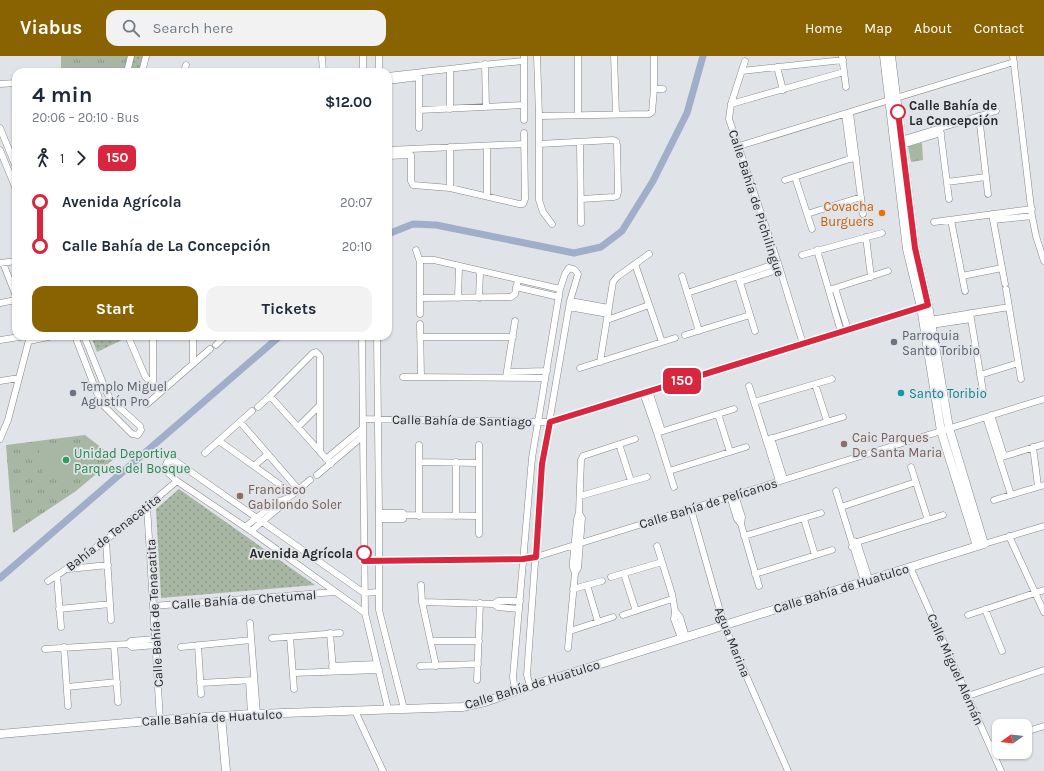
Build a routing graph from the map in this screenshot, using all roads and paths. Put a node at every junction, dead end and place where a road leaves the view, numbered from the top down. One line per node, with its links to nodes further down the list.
1 (131, 56): 19 (street)
2 (146, 56): 20 (street)
3 (363, 56): 23 (street)
4 (379, 56): 24 (street)
5 (537, 56): 47 (street)
6 (578, 56): 46 (street)
7 (614, 56): 44 (street)
8 (654, 56): 35 (street)
9 (884, 56): 37 (street)
10 (891, 56): 37 (street)
11 (322, 58): 22 (street)
12 (523, 58): 16 (street); 39 (street)
13 (843, 58): 18 (street); 27 (street)
14 (1014, 59): 37 (street); 78 (street)
15 (745, 61): 26 (street, Calle Bahía de Pichilingue)
16 (485, 64): 25 (street); 40 (street)
17 (186, 65): 21 (street)
18 (777, 67): 26 (street); 36 (street)
19 (128, 68)
20 (143, 68)
21 (185, 68)
22 (323, 68)
23 (363, 68)
24 (379, 68)
25 (450, 69): 28 (street); 41 (street)
26 (742, 71): 38 (street, Calle Bahía de Pichilingue)
27 (844, 72): 33 (street); 36 (street)
28 (419, 75): 29 (street); 30 (street); 42 (street)
29 (392, 76)
30 (392, 80)
31 (12, 83): 32 (street)
32 (0, 84)
33 (846, 87)
34 (664, 88): 35 (street)
35 (654, 89): 44 (street)
36 (783, 90): 38 (street)
37 (893, 99): 45 (street); 55 (street); 123 (street)
38 (731, 104): 60 (street, Calle Bahía de Pichilingue)
39 (524, 105): 40 (street); 49 (street)
40 (486, 107): 41 (street)
41 (450, 109): 42 (street)
42 (419, 110): 51 (street)
43 (996, 111): 48 (street)
44 (616, 113): 46 (street)
45 (848, 114): 60 (street); 66 (street)
46 (578, 115): 47 (street)
47 (539, 116): 57 (street)
48 (979, 116): 52 (street); 68 (street)
49 (524, 120)
50 (0, 128): 58 (street)
51 (419, 128)
52 (941, 130): 55 (street); 71 (street)
53 (524, 133): 56 (street)
54 (580, 142): 57 (street); 76 (street); 76 (street)
55 (902, 142): 123 (street)
56 (524, 144): 59 (street); 74 (street)
57 (539, 144): 85 (street)
58 (8, 146): 62 (street); 64 (street)
59 (486, 146): 61 (street); 74 (street)
60 (739, 146): 100 (street, Calle Bahía de Pichilingue)
61 (450, 147): 63 (street); 72 (street)
62 (0, 150): 69 (street)
63 (392, 150)
64 (12, 156)
65 (392, 156): 72 (street)
66 (854, 158): 67 (street); 75 (street)
67 (796, 177): 70 (street); 79 (street)
68 (986, 177): 71 (street); 73 (street)
69 (12, 179)
70 (785, 180)
71 (947, 182): 77 (street)
72 (450, 188): 74 (street)
73 (988, 194)
74 (487, 196)
75 (861, 197): 79 (street); 80 (street)
76 (581, 199): 84 (street)
77 (949, 199)
78 (1032, 212): 81 (street); 93 (street)
79 (807, 214): 86 (street)
80 (863, 214)
81 (993, 217): 82 (street); 101 (street)
82 (951, 220): 83 (street); 105 (street)
83 (934, 222)
84 (581, 223)
85 (552, 224)
86 (812, 229)
87 (882, 233): 88 (street)
88 (866, 237): 90 (street); 106 (street)
89 (416, 250): 95 (street)
90 (817, 250): 92 (street); 112 (street)
91 (649, 254): 97 (street)
92 (802, 255)
93 (1044, 261)
94 (12, 262): 96 (street)
95 (420, 262): 99 (street); 116 (street)
96 (2, 263): 98 (street); 110 (street)
97 (635, 264): 122 (street); 125 (street)
98 (12, 265)
99 (459, 266): 102 (street); 117 (street)
100 (779, 266): 107 (street); 153 (street, Calle Bahía de Pichilingue)
101 (1002, 268): 105 (street); 124 (street)
102 (480, 271): 108 (street); 118 (street)
103 (888, 271): 106 (street)
104 (682, 276): 114 (street)
105 (962, 276): 113 (street)
106 (871, 277): 112 (street)
107 (739, 279): 114 (street); 127 (street)
108 (518, 280): 109 (street); 111 (street)
109 (516, 286): 115 (street); 118 (street)
110 (12, 287)
111 (560, 289): 115 (street); 121 (street)
112 (832, 289): 135 (street)
113 (965, 291)
114 (687, 293): 133 (street)
115 (559, 297): 160 (street)
116 (420, 298): 117 (street); 126 (street)
117 (458, 298): 118 (street)
118 (479, 298)
119 (12, 301): 120 (street)
120 (0, 303)
121 (569, 304): 125 (street); 192 (street)
122 (649, 305): 129 (street); 151 (street)
123 (924, 306): 131 (street); 135 (street, Calle Bahía de Santiago); 195 (street)
124 (1009, 307): 128 (street); 156 (street)
125 (608, 311): 129 (street)
126 (420, 314)
127 (750, 315): 133 (street); 134 (street)
128 (970, 316): 131 (street); 161 (street)
129 (607, 320): 155 (street)
130 (515, 321): 138 (street)
131 (931, 322): 195 (street)
132 (420, 324): 137 (street)
133 (699, 331): 136 (street)
134 (756, 331)
135 (844, 331): 153 (street, Calle Bahía de Santiago)
136 (685, 335)
137 (420, 337): 138 (street); 163 (street)
138 (513, 337): 159 (street)
139 (675, 338): 151 (street)
140 (12, 339): 141 (street)
141 (0, 340)
142 (28, 340): 164 (street)
143 (77, 340): 144 (street)
144 (86, 340)
145 (130, 340): 169 (street)
146 (153, 340): 169 (street)
147 (193, 340): 157 (street)
148 (220, 340): 152 (street)
149 (362, 340): 185 (street)
150 (377, 340): 187 (street)
151 (662, 342): 155 (street)
152 (216, 344)
153 (803, 344): 173 (street, Calle Bahía de Santiago)
154 (210, 349): 157 (street)
155 (600, 362): 158 (street)
156 (1018, 363): 161 (street); 166 (street)
157 (193, 364): 172 (street)
158 (580, 368)
159 (506, 375): 160 (street); 163 (street)
160 (546, 375): 189 (street)
161 (980, 375): 171 (street)
162 (403, 377): 163 (street)
163 (421, 377)
164 (19, 378): 167 (street); 186 (street)
165 (832, 379): 168 (street)
166 (1021, 379)
167 (0, 381)
168 (815, 384): 176 (street); 190 (street)
169 (153, 386): 172 (street)
170 (749, 386): 176 (street)
171 (983, 391)
172 (159, 392): 177 (street)
173 (646, 392): 192 (street, Calle Bahía de Santiago); 196 (street)
174 (270, 396): 178 (street); 179 (street); 193 (street)
175 (1044, 399): 183 (street, Calle Bahía de Pelícanos)
176 (754, 402): 200 (street)
177 (146, 404)
178 (319, 406): 193 (street); 208 (street)
179 (258, 407)
180 (734, 410): 182 (street)
181 (252, 411): 191 (street)
182 (718, 414): 196 (street); 209 (street)
183 (989, 416): 195 (street, Calle Bahía de Pelícanos); 212 (street)
184 (843, 417): 190 (street)
185 (363, 419): 187 (street, Calle Bahía de Santiago); 194 (street)
186 (8, 420): 188 (street); 198 (street)
187 (378, 420): 189 (street, Calle Bahía de Santiago); 241 (street)
188 (0, 421)
189 (538, 421): 192 (street, Calle Bahía de Santiago); 263 (street)
190 (827, 421): 200 (street)
191 (240, 422): 201 (street); 211 (street)
192 (550, 422): 262 (street)
193 (298, 427): 208 (street)
194 (363, 428): 197 (street); 213 (street)
195 (945, 430): 223 (street, Calle Bahía de Pelícanos); 258 (street)
196 (660, 432): 219 (street)
197 (364, 436): 213 (street); 264 (street)
198 (0, 439)
199 (635, 439): 202 (street)
200 (768, 439): 223 (street)
201 (219, 441): 210 (street); 217 (street)
202 (619, 444): 225 (street); 232 (street)
203 (1044, 444): 207 (street)
204 (419, 445): 214 (street)
205 (479, 445): 216 (street)
206 (746, 447): 209 (street)
207 (1033, 447): 212 (street); 227 (street)
208 (320, 452): 213 (street)
209 (730, 452): 219 (street)
210 (205, 453)
211 (268, 454): 217 (street); 230 (street)
212 (1001, 457): 231 (street)
213 (329, 461): 220 (street)
214 (419, 462): 215 (street); 242 (street)
215 (456, 462): 216 (street); 243 (street)
216 (479, 463): 244 (street)
217 (254, 466): 230 (street)
218 (911, 467): 226 (street)
219 (669, 471): 228 (street)
220 (317, 475)
221 (647, 477): 225 (street)
222 (310, 480): 230 (street)
223 (781, 480): 233 (street, Calle Bahía de Pelícanos)
224 (177, 481): 236 (street, Bahía de Tenacatita); 245 (street); 250 (street)
225 (631, 481): 232 (street)
226 (916, 482): 237 (street); 247 (street)
227 (1041, 485): 231 (street)
228 (674, 488)
229 (836, 491): 237 (street)
230 (296, 492): 234 (street)
231 (1011, 495): 235 (street)
232 (580, 496): 257 (street)
233 (732, 496): 238 (street, Calle Bahía de Pelícanos); 253 (street)
234 (283, 500): 245 (street); 248 (street)
235 (994, 500)
236 (148, 506): 255 (street, Bahía de Tenacatita); 292 (street, Calle Bahía de Tenacatita)
237 (841, 507): 256 (street)
238 (691, 509): 257 (street, Calle Bahía de Pelícanos); 305 (street, Agua Marina)
239 (821, 513): 246 (street)
240 (943, 515): 247 (street)
241 (379, 516): 242 (street); 265 (street)
242 (419, 516): 243 (street)
243 (456, 516): 244 (street)
244 (479, 516): 252 (street)
245 (257, 518): 248 (street); 250 (street)
246 (804, 518): 253 (street); 261 (street)
247 (928, 520): 256 (street)
248 (262, 522): 251 (street); 284 (street)
249 (1044, 526): 254 (street, Calle Bahía de Huatulco)
250 (245, 527): 251 (street)
251 (251, 531): 282 (street)
252 (479, 534)
253 (744, 536): 271 (street)
254 (1009, 536): 258 (street, Calle Bahía de Huatulco); 285 (street)
255 (106, 542): 267 (street); 269 (street, Bahía de Tenacatita)
256 (854, 543): 275 (street)
257 (577, 544): 262 (street, Calle Bahía de Pelícanos); 280 (street)
258 (981, 545): 268 (street, Calle Bahía de Huatulco)
259 (657, 546): 266 (street)
260 (832, 550): 261 (street)
261 (815, 555): 271 (street)
262 (536, 557): 263 (street, Calle Bahía de Pelícanos); 335 (street)
263 (523, 559): 265 (street, Calle Bahía de Pelícanos); 287 (street)
264 (364, 561): 265 (street, Calle Bahía de Pelícanos); 284 (street)
265 (379, 561): 283 (street)
266 (662, 562): 270 (street); 286 (street)
267 (108, 565): 269 (street); 290 (street)
268 (910, 567): 275 (street, Calle Bahía de Huatulco); 340 (street, Calle Miguel Alemán)
269 (68, 569): 272 (street, Bahía de Tenacatita)
270 (624, 574): 273 (street); 296 (street)
271 (755, 574): 279 (street)
272 (57, 575): 276 (street, Bahía de Tenacatita); 293 (street)
273 (611, 578)
274 (602, 580): 278 (street)
275 (866, 580): 305 (street, Calle Bahía de Huatulco)
276 (48, 581)
277 (421, 585): 288 (street)
278 (587, 585): 280 (street); 303 (street)
279 (759, 586)
280 (573, 589): 307 (street)
281 (1044, 590): 285 (street)
282 (335, 592): 292 (street, Calle Bahía de Chetumal); 298 (street)
283 (378, 592): 284 (street); 343 (street)
284 (364, 593): 298 (street)
285 (1035, 593): 295 (street); 297 (street)
286 (672, 599): 296 (street); 312 (street)
287 (520, 601): 291 (street); 294 (street)
288 (422, 602): 289 (street); 314 (street)
289 (480, 603): 291 (street); 315 (street)
290 (110, 604): 293 (street); 302 (street)
291 (494, 604): 294 (street)
292 (153, 606): 316 (street, Calle Bahía de Tenacatita)
293 (60, 609): 306 (street)
294 (519, 609): 338 (street)
295 (985, 609): 300 (street); 323 (street)
296 (636, 611): 299 (street)
297 (1044, 612)
298 (365, 613): 327 (street)
299 (623, 615)
300 (968, 615)
301 (613, 618): 303 (street)
302 (111, 620)
303 (598, 622): 307 (street)
304 (250, 623): 313 (street)
305 (724, 625): 312 (street, Calle Bahía de Huatulco); 355 (street, Agua Marina)
306 (61, 627)
307 (570, 631): 321 (street)
308 (340, 633): 309 (street)
309 (330, 634): 310 (street); 328 (street)
310 (290, 637): 311 (street); 330 (street)
311 (272, 638)
312 (683, 638): 335 (street, Calle Bahía de Huatulco)
313 (251, 640): 318 (street); 331 (street)
314 (431, 641): 315 (street); 326 (street)
315 (479, 641): 324 (street)
316 (156, 642): 317 (street); 348 (street, Calle Bahía de Tenacatita)
317 (114, 645): 319 (street); 333 (street)
318 (198, 645): 320 (street); 334 (street)
319 (64, 647): 322 (street); 336 (street)
320 (181, 647)
321 (568, 648)
322 (46, 649)
323 (1002, 651)
324 (478, 664): 326 (street); 332 (street)
325 (420, 666): 326 (street)
326 (436, 666)
327 (378, 667): 328 (street); 344 (street)
328 (333, 669): 330 (street)
329 (1044, 670): 340 (street)
330 (292, 673): 337 (street)
331 (252, 680): 334 (street); 346 (street)
332 (477, 680)
333 (117, 682): 336 (street); 341 (street)
334 (200, 684): 339 (street)
335 (530, 686): 338 (street, Calle Bahía de Huatulco)
336 (67, 687): 342 (street)
337 (294, 689)
338 (515, 691): 343 (street, Calle Bahía de Huatulco)
339 (201, 694)
340 (968, 696): 352 (street, Calle Miguel Alemán)
341 (118, 702)
342 (68, 706)
343 (404, 709): 344 (street, Calle Bahía de Huatulco)
344 (388, 710): 345 (street, Calle Bahía de Huatulco)
345 (355, 711): 346 (street, Calle Bahía de Huatulco); 354 (street)
346 (254, 714): 347 (street, Calle Bahía de Huatulco)
347 (221, 716): 348 (street, Calle Bahía de Huatulco); 353 (street)
348 (160, 720): 351 (street, Calle Bahía de Huatulco)
349 (1044, 726): 350 (street)
350 (1032, 730)
351 (0, 734)
352 (990, 745): 356 (street, Calle Miguel Alemán)
353 (226, 771)
354 (383, 771)
355 (788, 771)
356 (1001, 771)

